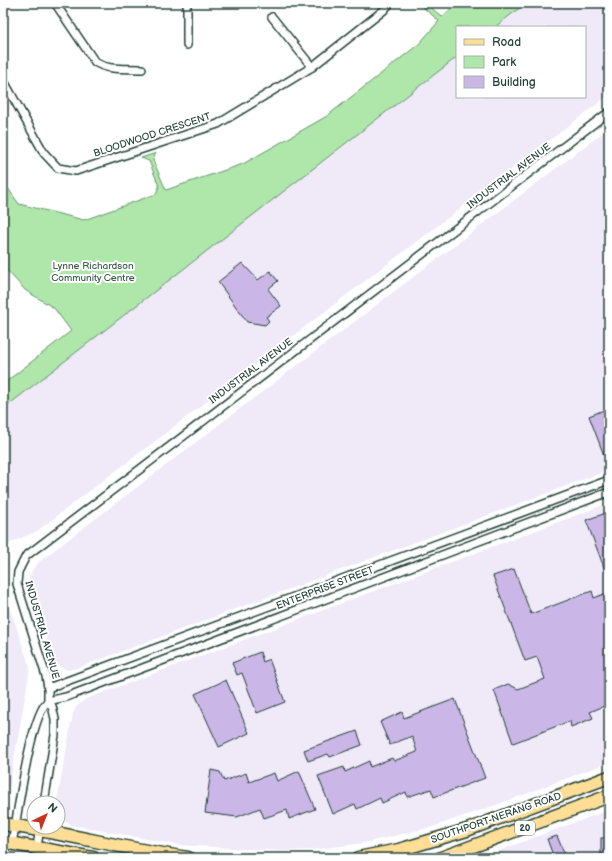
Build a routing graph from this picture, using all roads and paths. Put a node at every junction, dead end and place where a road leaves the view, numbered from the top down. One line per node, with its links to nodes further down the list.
1 (55, 3): 7 (street)
2 (187, 3): 5 (street)
3 (390, 3): 6 (street, BLOODWOOD CRESCENT)
4 (272, 17): 6 (street)
5 (187, 45)
6 (312, 67): 8 (street, BLOODWOOD CRESCENT)
7 (142, 69)
8 (3, 82)
9 (609, 112): 12 (street, INDUSTRIAL AVENUE)
10 (609, 480): 12 (street, ENTERPRISE STREET)
11 (609, 492): 13 (street, ENTERPRISE STREET)
12 (48, 688): 13 (street, INDUSTRIAL AVENUE)
13 (48, 701): 15 (street, INDUSTRIAL AVENUE); 18 (street, INDUSTRIAL AVENUE)
14 (609, 777): 26 (main road, SOUTHPORT-NERANG ROAD / 20)
15 (45, 795)
16 (609, 796): 27 (main road, SOUTHPORT-NERANG ROAD / 20)
17 (3, 824): 18 (main road)
18 (16, 826): 19 (main road); 22 (street, INDUSTRIAL AVENUE)
19 (26, 827)
20 (66, 834): 25 (main road)
21 (38, 835): 23 (street)
22 (8, 842): 23 (main road)
23 (36, 847): 24 (main road)
24 (93, 858)
25 (188, 858)
26 (358, 858)
27 (441, 858)

